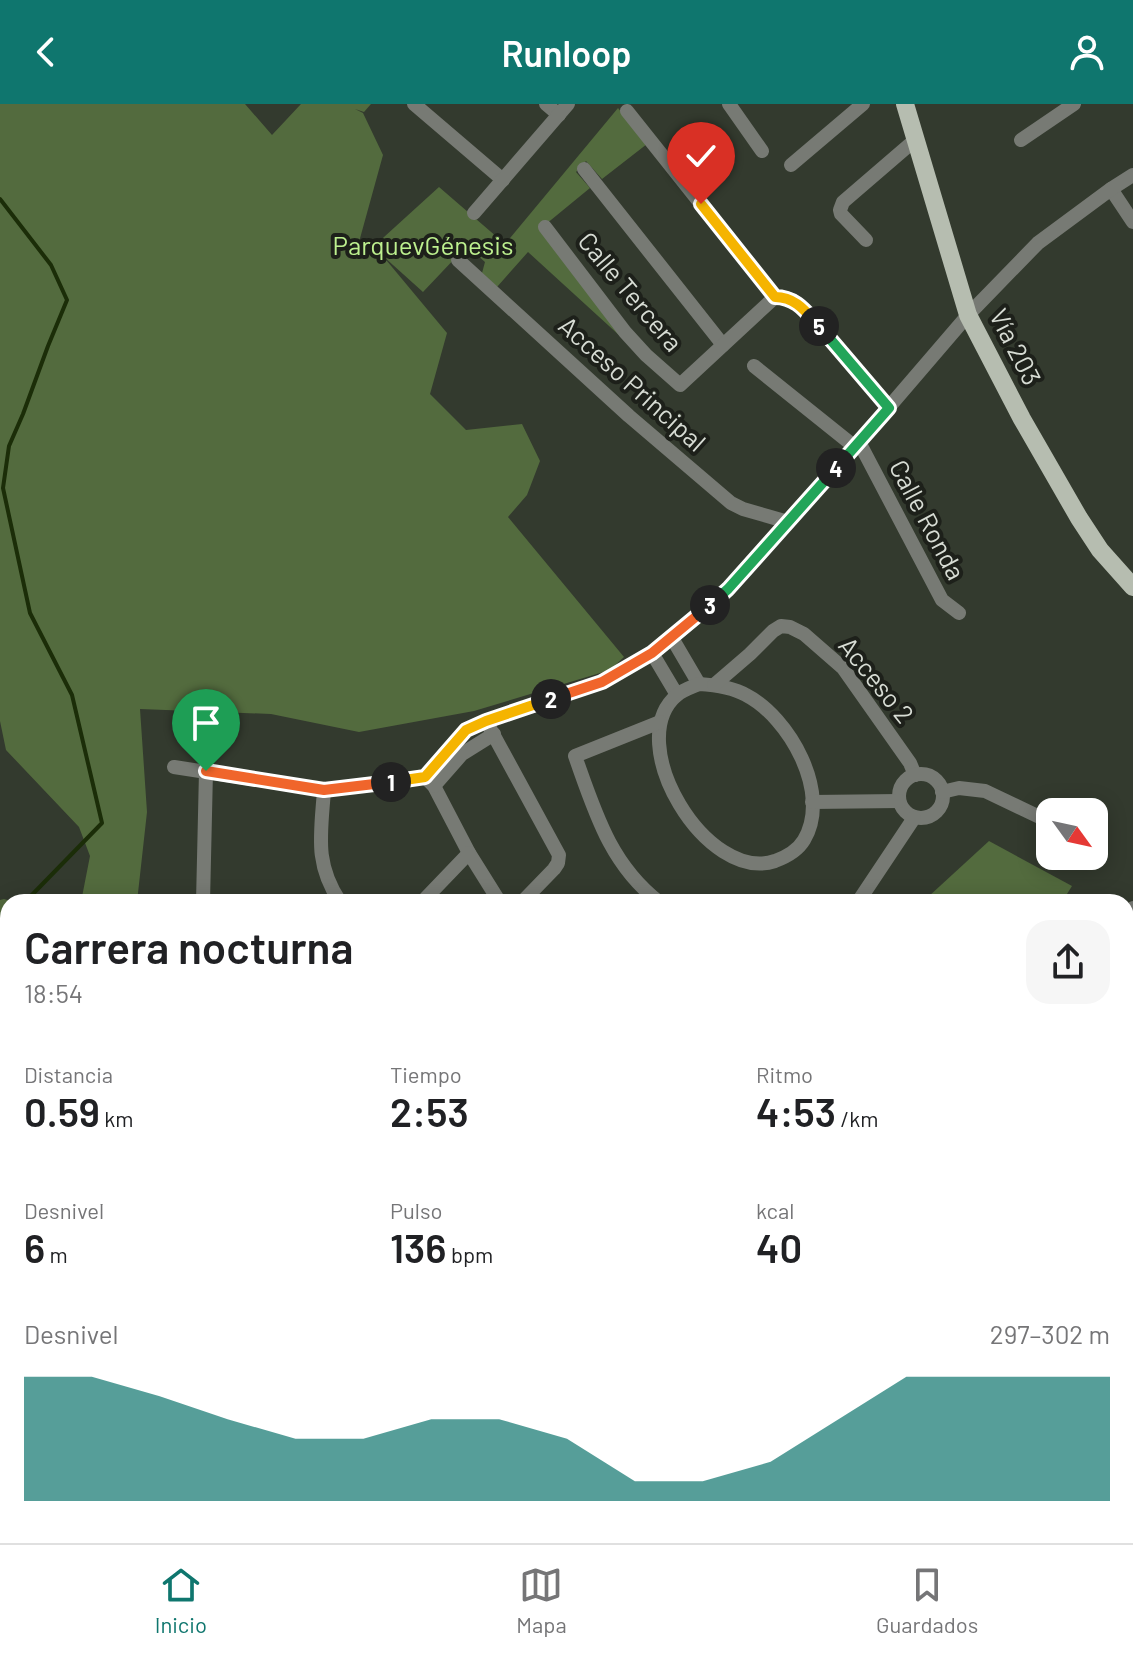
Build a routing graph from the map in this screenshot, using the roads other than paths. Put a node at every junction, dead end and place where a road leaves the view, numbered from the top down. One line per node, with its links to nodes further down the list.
1 (546, 104): 7 (street)
2 (729, 104): 12 (street)
3 (863, 104): 13 (street)
4 (905, 104): 10 (main road, Vía 203)
5 (1074, 104): 8 (street)
6 (417, 105): 16 (street)
7 (564, 109): 16 (street)
8 (1053, 110): 11 (street)
9 (627, 111): 23 (street)
10 (915, 140): 21 (street); 24 (main road, Vía 203)
11 (1021, 140)
12 (762, 151)
13 (791, 165)
14 (584, 169): 25 (street)
15 (1133, 175): 17 (street)
16 (503, 180): 18 (street)
17 (1111, 189): 19 (street); 24 (street)
18 (474, 213)
19 (1133, 222)
20 (545, 227): 25 (street, Calle Tercera)
21 (866, 240)
22 (458, 260): 29 (street, Acceso Principal)
23 (775, 297): 25 (street); 27 (street)
24 (968, 315): 27 (street); 30 (main road, Vía 203)
25 (723, 345)
26 (754, 366): 28 (street)
27 (889, 408): 28 (street)
28 (857, 444): 29 (street); 31 (street, Calle Ronda)
29 (788, 522): 32 (street)
30 (1133, 587)
31 (959, 613)
32 (672, 638): 33 (street); 34 (street)
33 (652, 653): 35 (street); 37 (street)
34 (706, 684): 35 (street); 40 (street, Acceso 2); 45 (street)
35 (677, 695): 36 (street)
36 (660, 722): 45 (street); 54 (street)
37 (490, 728): 41 (street); 53 (street)
38 (174, 767): 39 (street)
39 (206, 771): 42 (street); 49 (street)
40 (915, 775): 43 (street); 44 (street)
41 (430, 782): 42 (street); 48 (street)
42 (324, 790): 50 (street)
43 (942, 792): 46 (street); 47 (street)
44 (899, 801): 45 (street); 47 (street)
45 (812, 802)
46 (1036, 815)
47 (914, 818): 55 (street)
48 (469, 853): 51 (street); 52 (street)
49 (203, 894)
50 (334, 894)
51 (430, 894)
52 (495, 894)
53 (530, 894)
54 (649, 894)
55 (863, 894)

